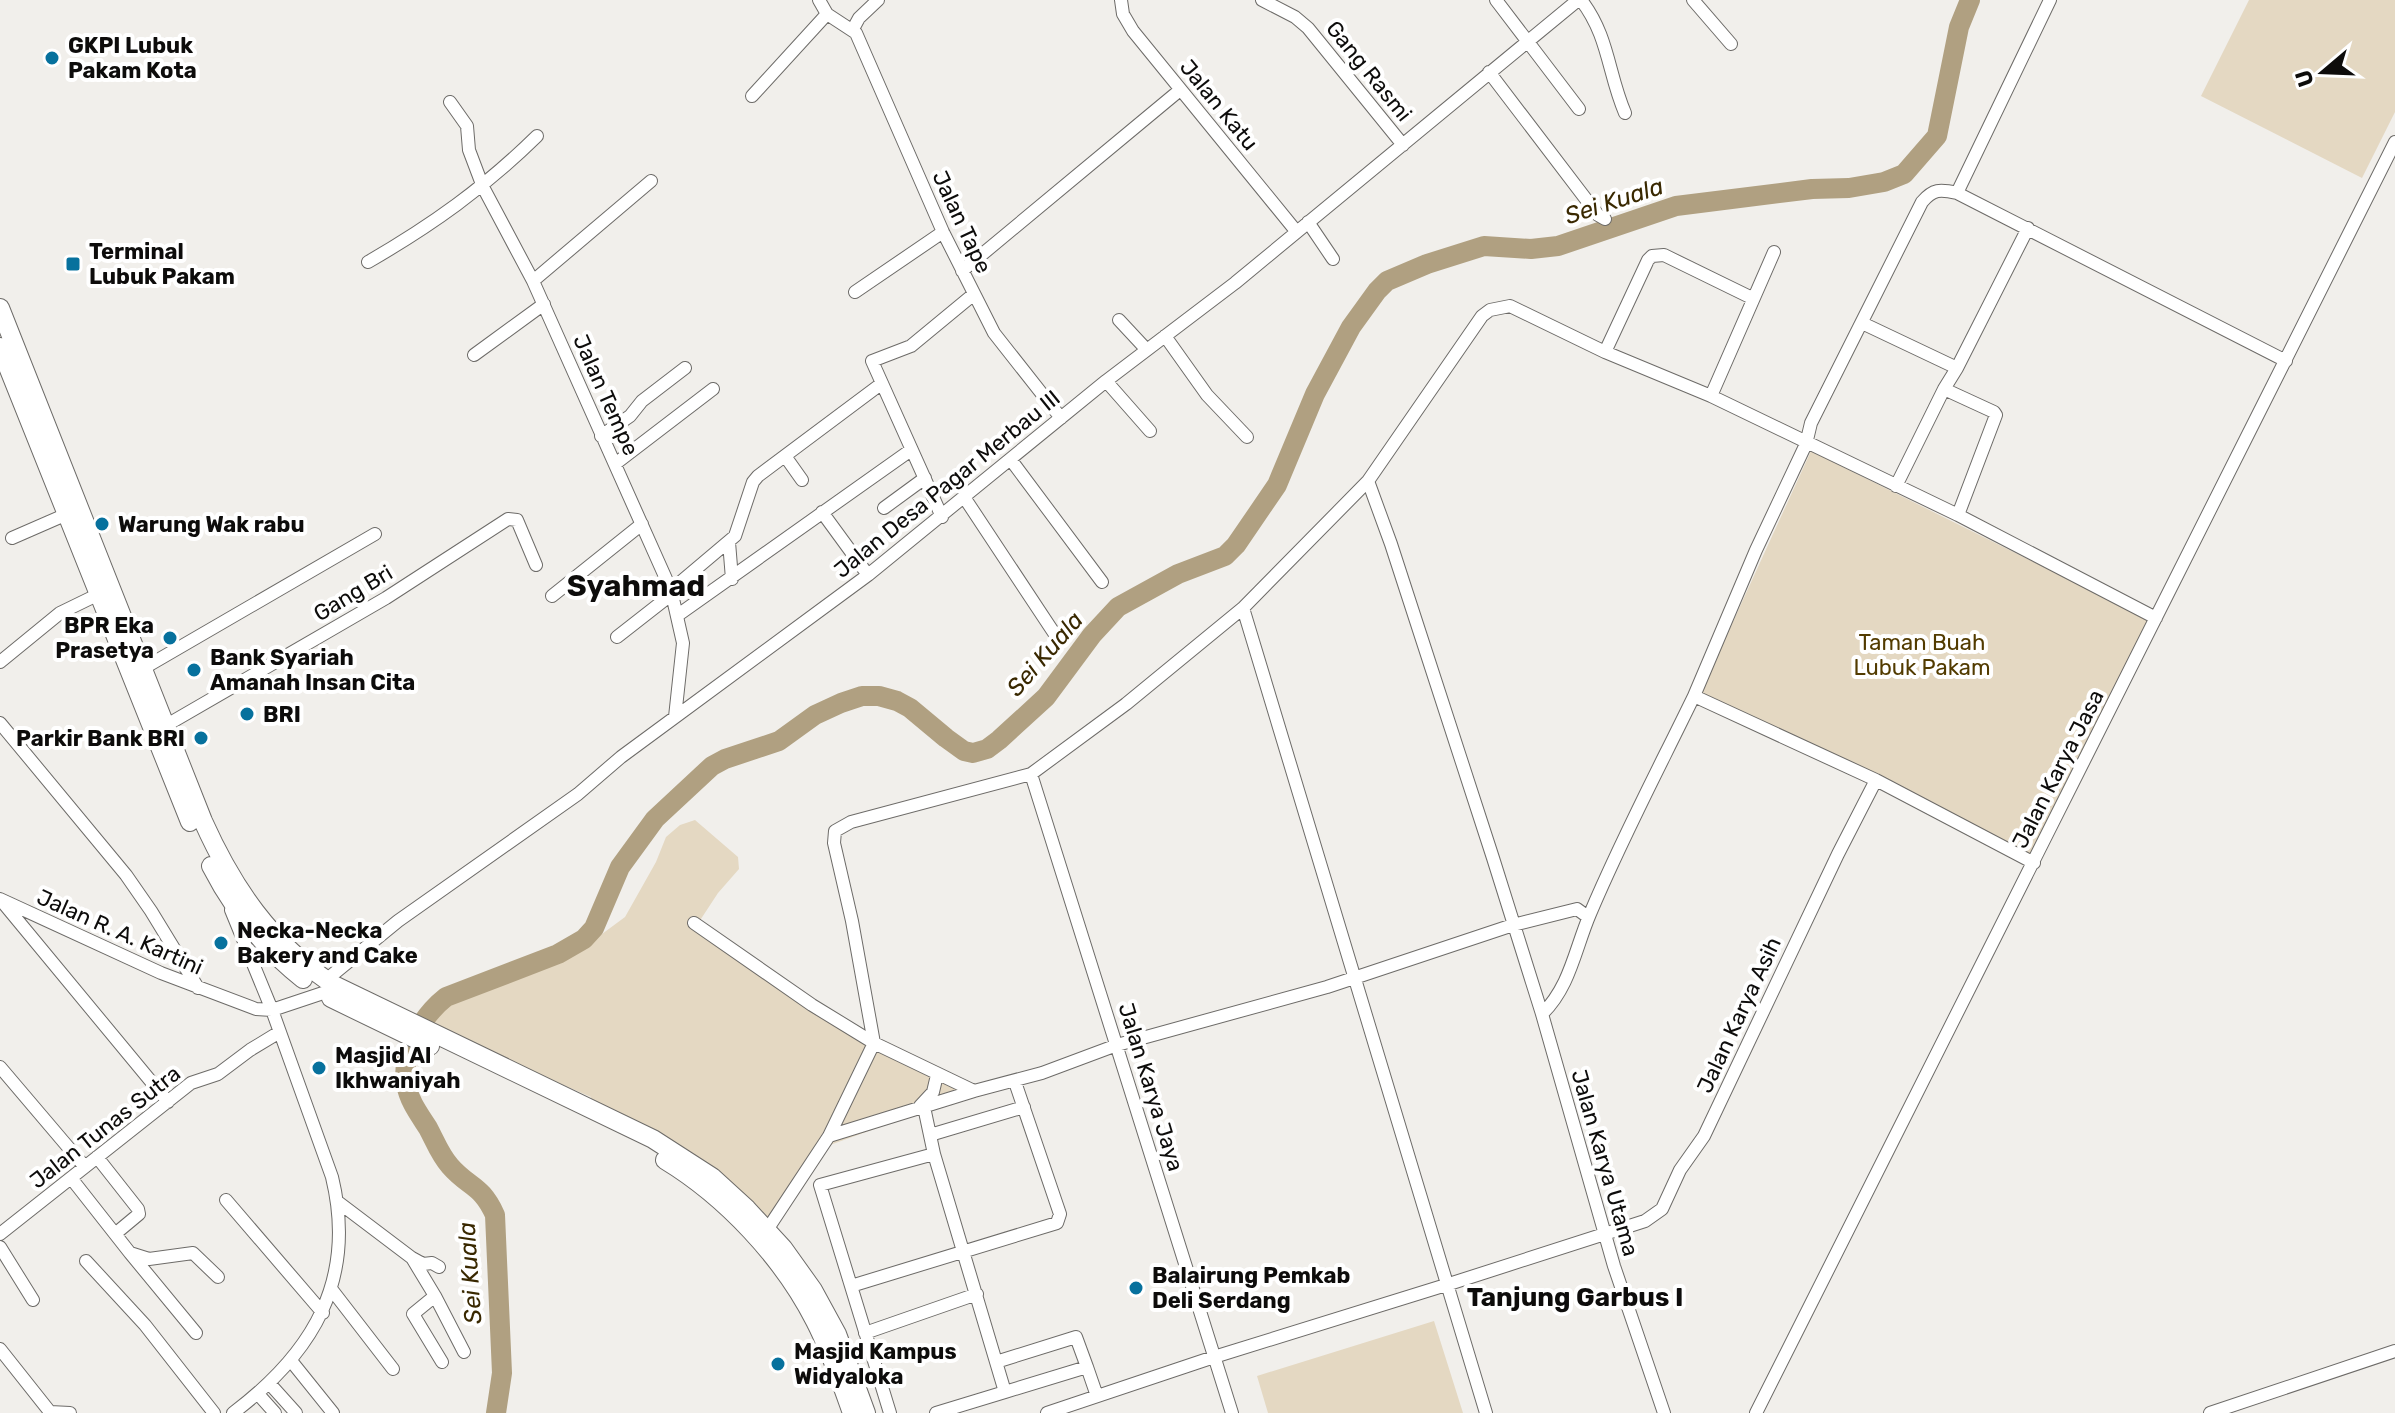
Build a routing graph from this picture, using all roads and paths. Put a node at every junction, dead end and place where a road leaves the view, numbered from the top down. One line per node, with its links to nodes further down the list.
1 (819, 0): 9 (street)
2 (878, 0): 10 (street)
3 (1121, 0): 14 (street, Jalan Katu)
4 (1262, 0): 21 (street, Gang Rasmi)
5 (1496, 0): 11 (street)
6 (1580, 0): 11 (street, Jalan Desa Pagar Merbau III); 18 (street)
7 (1693, 0): 12 (street)
8 (2050, 0): 24 (street)
9 (827, 14): 10 (street); 15 (street)
10 (847, 26): 29 (street, Jalan Tape)
11 (1527, 40): 13 (street, Jalan Desa Pagar Merbau III); 17 (street)
12 (1731, 44)
13 (1489, 72): 21 (street, Jalan Desa Pagar Merbau III); 25 (street)
14 (1180, 90): 28 (street, Jalan Katu); 33 (street)
15 (752, 96)
16 (450, 102): 23 (street, Jalan Tempe)
17 (1579, 109)
18 (1625, 113)
19 (537, 136): 23 (street)
20 (2395, 142): 47 (street, Jalan Karya Jasa)
21 (1403, 145): 26 (street, Jalan Desa Pagar Merbau III)
22 (651, 181): 34 (street)
23 (483, 187): 32 (street); 34 (street, Jalan Tempe)
24 (1957, 193): 27 (street); 41 (street)
25 (1605, 219)
26 (1308, 222): 28 (street, Jalan Desa Pagar Merbau III); 31 (street)
27 (2028, 228): 47 (street); 49 (street)
28 (1296, 231): 42 (street, Jalan Desa Pagar Merbau III)
29 (943, 232): 33 (street, Jalan Tape); 35 (street)
30 (1774, 252): 37 (street)
31 (1333, 259)
32 (368, 262)
33 (962, 271): 36 (street, Jalan Tape)
34 (533, 281): 38 (street, Jalan Tempe)
35 (855, 292)
36 (974, 294): 51 (street); 56 (street, Jalan Tape)
37 (1752, 298): 45 (street); 55 (street)
38 (544, 304): 46 (street); 58 (street, Jalan Tempe)
39 (0, 308): 52 (highway)
40 (1119, 320): 44 (street)
41 (1862, 323): 49 (street); 60 (street)
42 (1165, 336): 44 (street, Jalan Desa Pagar Merbau III); 59 (street)
43 (0, 347): 52 (highway)
44 (1146, 349): 50 (street, Jalan Desa Pagar Merbau III)
45 (1605, 352): 55 (street); 67 (street)
46 (474, 355)
47 (2286, 361): 88 (street, Jalan Karya Jasa)
48 (685, 368): 58 (street)
49 (1957, 368): 54 (street)
50 (1106, 381): 56 (street, Jalan Desa Pagar Merbau III); 57 (street)
51 (881, 384): 61 (street); 62 (street)
52 (22, 386): 72 (highway); 92 (highway)
53 (713, 389): 64 (street)
54 (1944, 389): 68 (street); 73 (street)
55 (1711, 396): 60 (street)
56 (1061, 418): 63 (street, Jalan Desa Pagar Merbau III)
57 (1150, 431)
58 (601, 436): 64 (street, Jalan Tempe)
59 (1247, 437)
60 (1806, 444): 68 (street); 93 (street)
61 (911, 450): 65 (street); 71 (street)
62 (785, 456): 66 (street); 78 (street)
63 (1011, 460): 69 (street, Jalan Desa Pagar Merbau III); 81 (street)
64 (615, 464): 75 (street, Jalan Tempe)
65 (925, 478): 70 (street); 74 (street)
66 (802, 480)
67 (1368, 481): 86 (street); 104 (street, Jalan Karya Utama)
68 (1896, 486): 73 (street)
69 (964, 497): 74 (street, Jalan Desa Pagar Merbau III); 90 (street)
70 (884, 508)
71 (822, 512): 80 (street); 82 (street)
72 (67, 514): 77 (street); 84 (highway)
73 (1958, 515): 88 (street)
74 (942, 517): 80 (street, Jalan Desa Pagar Merbau III)
75 (642, 524): 83 (street, Jalan Tempe); 85 (street)
76 (375, 534): 92 (street)
77 (12, 538)
78 (729, 542): 82 (street); 83 (street)
79 (536, 565): 96 (street, Gang Bri)
80 (868, 575): 94 (street, Jalan Desa Pagar Merbau III)
81 (1102, 582)
82 (724, 583): 87 (street)
83 (671, 592): 87 (street, Jalan Tempe); 89 (street)
84 (99, 594): 91 (street); 100 (highway)
85 (552, 596)
86 (1243, 608): 97 (street); 105 (street)
87 (678, 615): 94 (street, Jalan Tempe)
88 (2156, 618): 99 (street, Jalan Karya Jasa)
89 (617, 637)
90 (1058, 639)
91 (0, 662)
92 (144, 668): 96 (highway)
93 (1694, 696): 98 (street); 102 (street)
94 (678, 715): 106 (street, Jalan Desa Pagar Merbau III)
95 (0, 723): 107 (street)
96 (165, 726): 106 (highway)
97 (1031, 774): 111 (street); 113 (street, Jalan Karya Jaya)
98 (1876, 780): 99 (street); 132 (street, Jalan Karya Asih)
99 (2034, 863): 179 (street, Jalan Karya Jasa)
100 (224, 892): 106 (highway); 108 (street)
101 (1, 901): 107 (street, Jalan R. A. Kartini); 118 (street)
102 (1588, 917): 104 (street); 109 (street)
103 (694, 923): 111 (street)
104 (1513, 925): 105 (street); 109 (street, Jalan Karya Utama)
105 (1354, 979): 113 (street); 142 (street)
106 (324, 986): 108 (street); 112 (highway)
107 (198, 988): 108 (street, Jalan R. A. Kartini)
108 (272, 1010): 110 (street)
109 (1542, 1014): 132 (street, Jalan Karya Utama)
110 (278, 1033): 118 (street, Jalan Tunas Sutra); 130 (street)
111 (874, 1043): 115 (street); 122 (street)
112 (442, 1045): 131 (highway); 171 (highway)
113 (1117, 1045): 116 (street); 154 (street, Jalan Karya Jaya)
114 (0, 1067): 125 (street)
115 (937, 1075): 117 (street); 120 (street)
116 (1015, 1082): 117 (street); 119 (street)
117 (974, 1091): 120 (street)
118 (168, 1102): 124 (street, Jalan Tunas Sutra)
119 (1024, 1107): 121 (street); 137 (street)
120 (919, 1109): 121 (street); 122 (street)
121 (930, 1135): 123 (street)
122 (829, 1136): 126 (street)
123 (934, 1154): 128 (street); 137 (street)
124 (97, 1157): 125 (street, Jalan Tunas Sutra); 134 (street)
125 (85, 1167): 127 (street, Jalan Tunas Sutra)
126 (809, 1168): 128 (street); 131 (street)
127 (71, 1178): 133 (street, Jalan Tunas Sutra); 134 (street)
128 (820, 1185): 143 (street)
129 (226, 1200): 148 (street)
130 (338, 1202): 138 (street); 144 (street)
131 (767, 1230): 172 (highway)
132 (1605, 1233): 142 (street, Jalan Karya Asih); 178 (street, Jalan Karya Utama)
133 (0, 1234)
134 (115, 1234): 136 (street)
135 (0, 1247): 147 (street)
136 (130, 1253): 141 (street); 149 (street)
137 (964, 1253): 143 (street); 145 (street)
138 (412, 1258): 140 (street); 146 (street)
139 (86, 1261): 166 (street)
140 (439, 1267)
141 (218, 1277)
142 (1446, 1285): 154 (street, Jalan Karya Asih); 177 (street)
143 (851, 1286): 150 (street)
144 (332, 1290): 148 (street); 160 (street)
145 (977, 1294): 150 (street); 157 (street)
146 (435, 1296): 152 (street); 156 (street)
147 (33, 1300)
148 (323, 1313): 155 (street)
149 (196, 1333)
150 (865, 1333): 173 (street)
151 (0, 1349): 165 (street)
152 (464, 1352)
153 (2393, 1352): 159 (street); 180 (street)
154 (1214, 1357): 164 (street, Jalan Karya Asih); 176 (street, Jalan Karya Jaya)
155 (292, 1362): 161 (street); 170 (street)
156 (442, 1362)
157 (996, 1362): 158 (street); 162 (street)
158 (1087, 1367): 162 (street); 164 (street)
159 (2395, 1368)
160 (393, 1369)
161 (269, 1383): 163 (street); 169 (street)
162 (1005, 1392): 174 (street)
163 (258, 1394): 167 (street); 168 (street)
164 (1097, 1396): 175 (street, Jalan Karya Asih)
165 (70, 1413)
166 (214, 1413)
167 (233, 1413)
168 (275, 1413)
169 (296, 1413)
170 (333, 1413)
171 (852, 1413)
172 (866, 1413)
173 (890, 1413)
174 (936, 1413)
175 (1047, 1413)
176 (1232, 1413)
177 (1486, 1413)
178 (1664, 1413)
179 (1756, 1413)
180 (2210, 1413)

